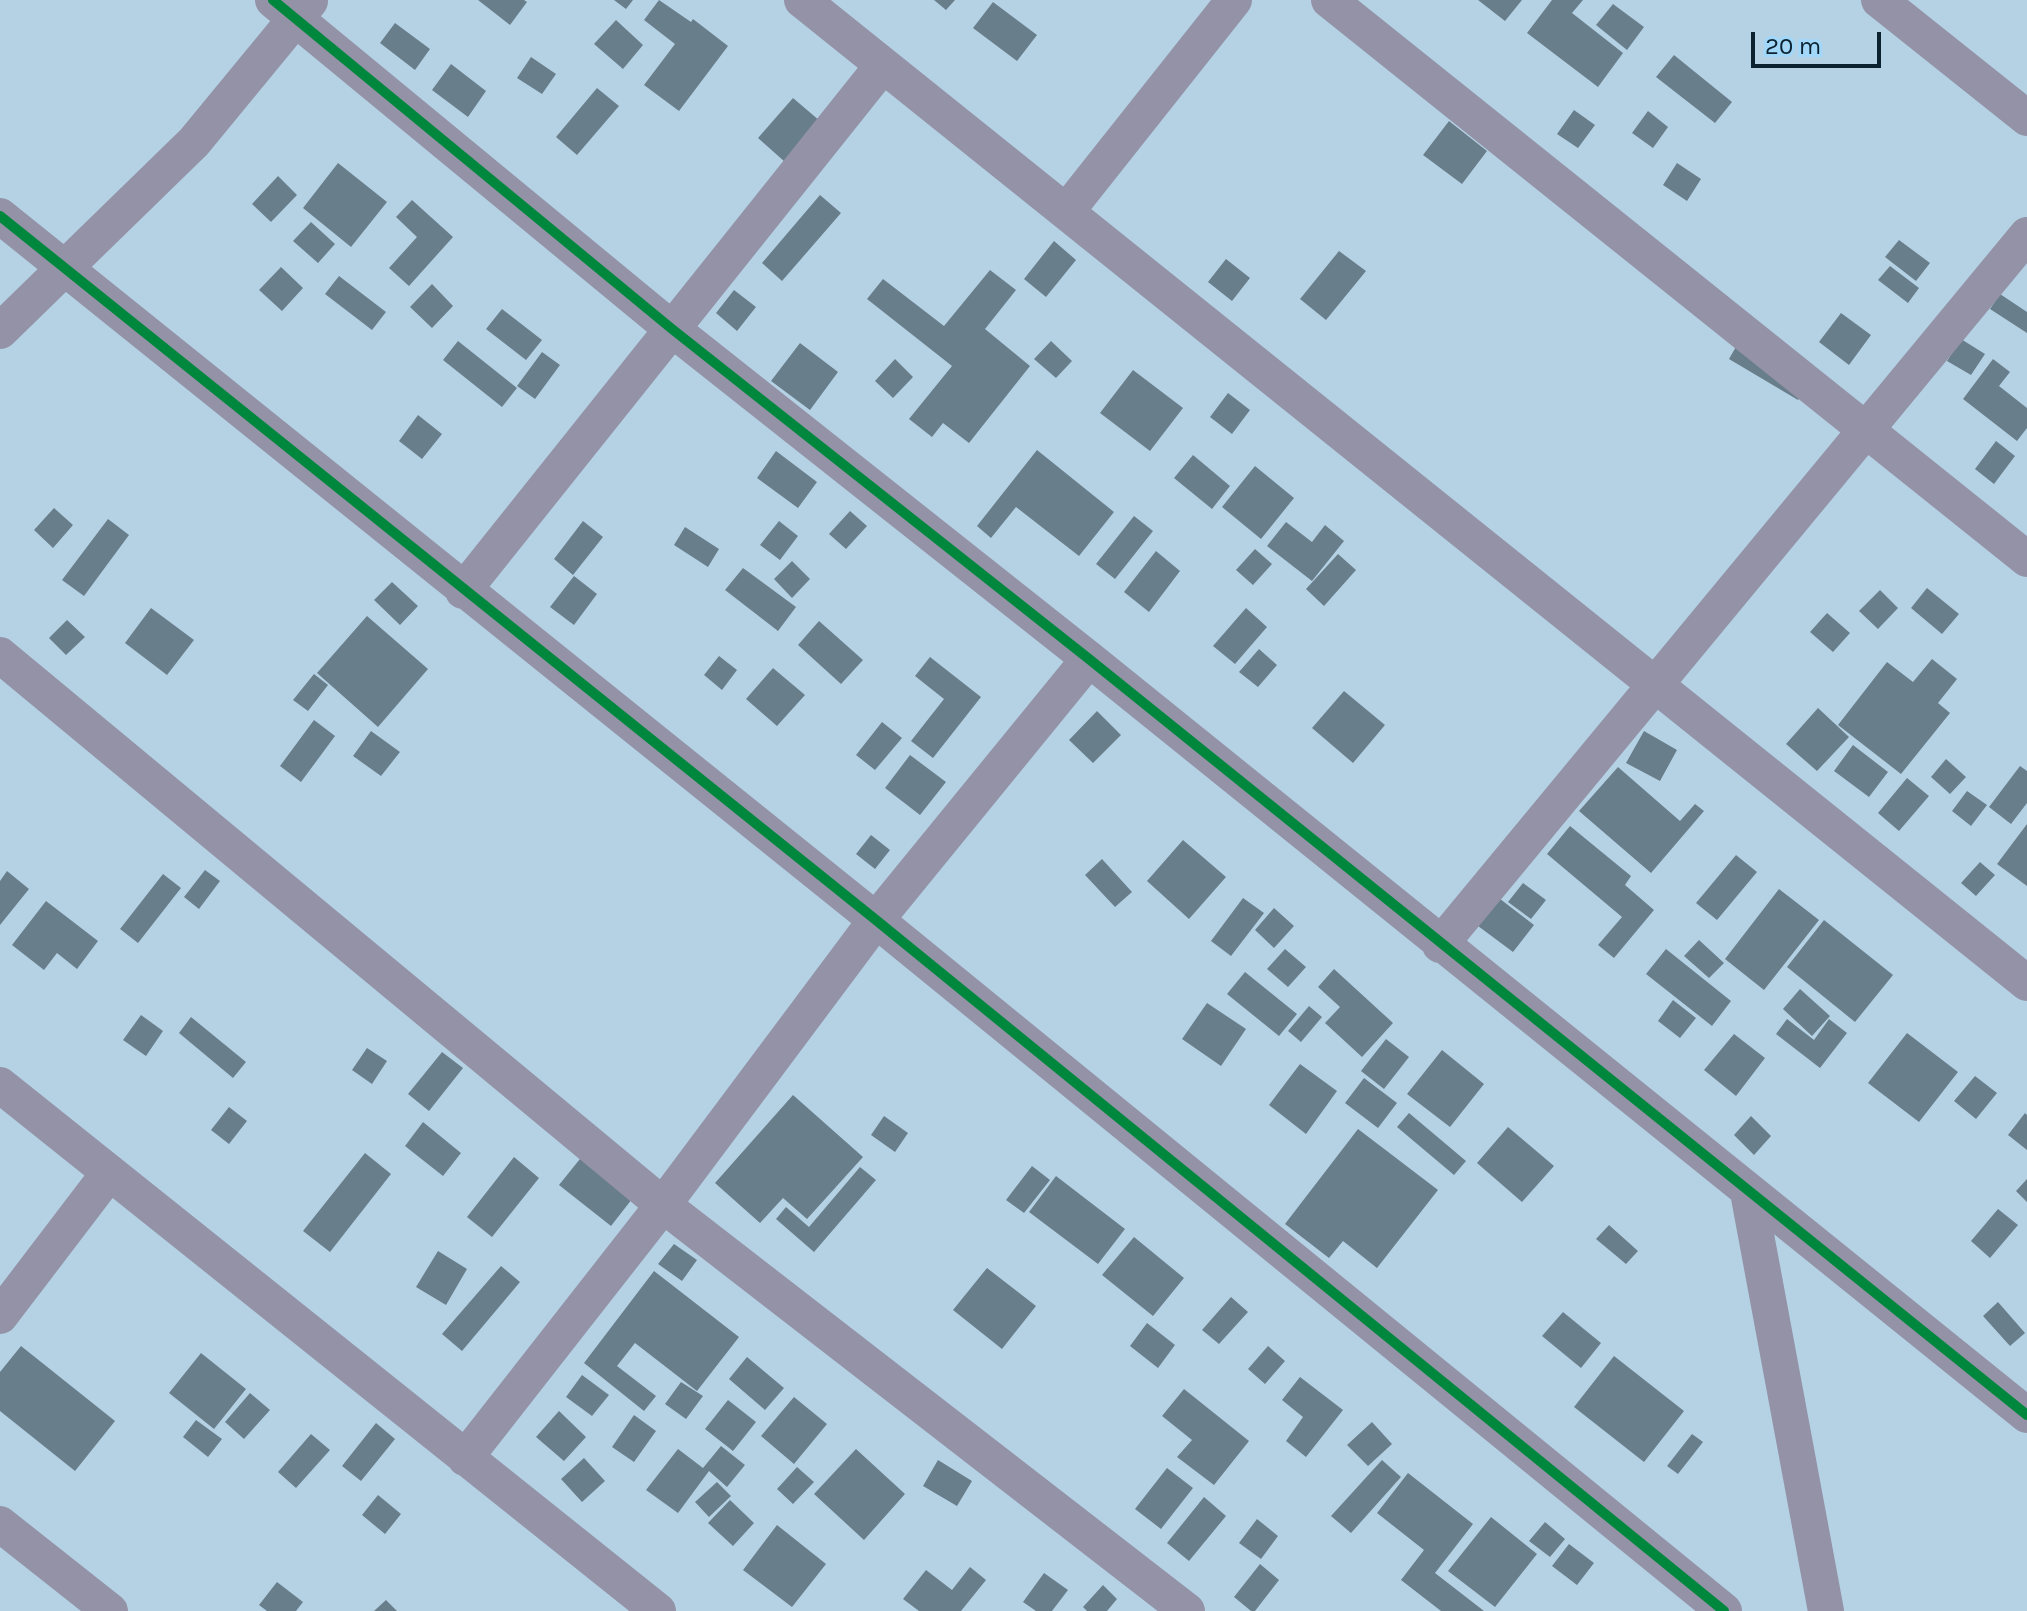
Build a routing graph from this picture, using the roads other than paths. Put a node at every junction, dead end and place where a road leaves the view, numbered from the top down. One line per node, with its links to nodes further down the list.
1 (802, 0): 6 (street)
2 (1234, 0): 8 (street)
3 (1329, 0): 14 (street)
4 (1879, 0): 7 (street)
5 (294, 6): 11 (street); 12 (street)
6 (883, 65): 8 (street); 12 (street)
7 (2027, 118)
8 (1066, 212): 19 (street)
9 (0, 216): 11 (street)
10 (2027, 235): 14 (street)
11 (66, 269): 13 (street); 16 (street)
12 (672, 329): 16 (street); 18 (street)
13 (0, 331)
14 (1866, 430): 15 (street); 19 (street)
15 (2027, 559)
16 (463, 591): 20 (street)
17 (0, 655): 26 (street)
18 (1089, 659): 20 (street); 21 (street)
19 (1655, 685): 21 (street); 22 (street)
20 (876, 920): 26 (street); 34 (street)
21 (1440, 945): 25 (street)
22 (2027, 983)
23 (0, 1085): 24 (street)
24 (109, 1173): 27 (street); 29 (street)
25 (1748, 1192): 28 (street); 35 (street)
26 (663, 1205): 29 (street); 33 (street)
27 (0, 1316)
28 (2027, 1415)
29 (465, 1458): 32 (street)
30 (0, 1524): 31 (street)
31 (110, 1611)
32 (658, 1611)
33 (1187, 1611)
34 (1724, 1611)
35 (1826, 1611)

